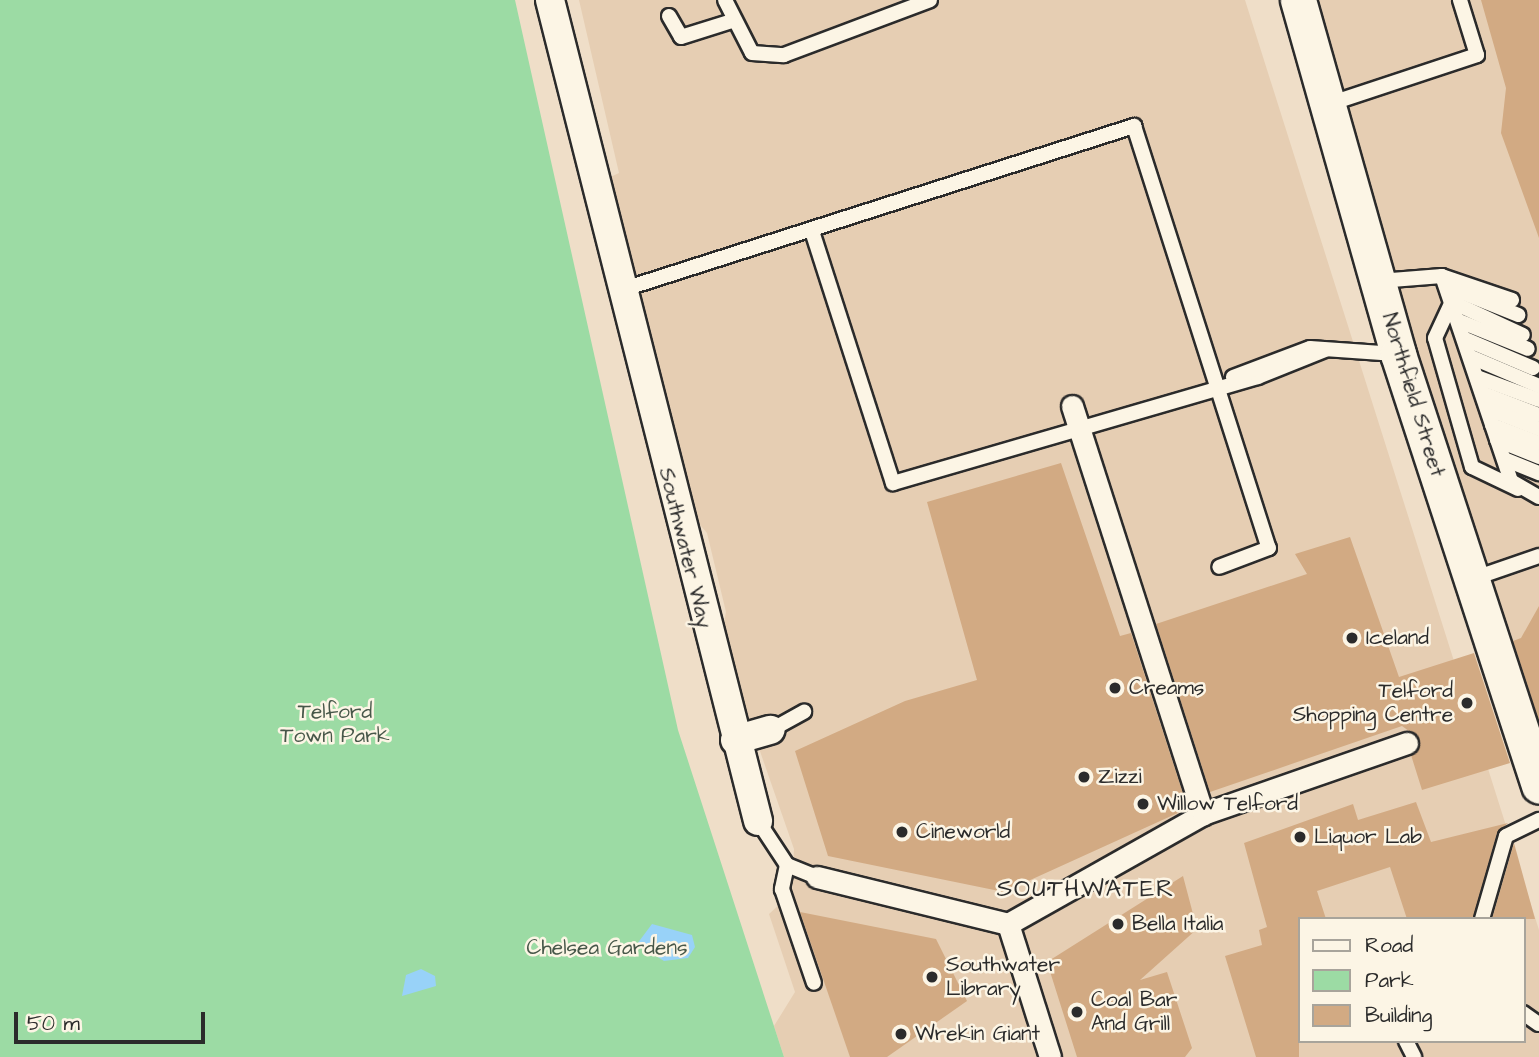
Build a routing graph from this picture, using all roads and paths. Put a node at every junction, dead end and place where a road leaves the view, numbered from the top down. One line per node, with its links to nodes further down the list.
1 (550, 0): 12 (street, Southwater Way)
2 (725, 0): 7 (lane)
3 (930, 0): 7 (lane)
4 (1298, 0): 8 (street, Northfield Street)
5 (1460, 0): 8 (lane)
6 (669, 16): 7 (lane)
7 (732, 21)
8 (1329, 104): 10 (street, Northfield Street)
9 (812, 231): 12 (lane); 24 (lane); 32 (lane)
10 (1378, 281): 11 (lane); 20 (street, Northfield Street)
11 (1444, 281): 13 (lane); 14 (lane); 15 (lane)
12 (621, 290): 46 (street, Southwater Way)
13 (1512, 300)
14 (1452, 302): 16 (lane); 17 (lane); 39 (lane)
15 (1518, 316)
16 (1459, 321): 18 (lane); 19 (lane)
17 (1523, 335)
18 (1465, 339): 21 (lane); 22 (lane)
19 (1528, 349)
20 (1398, 354): 24 (lane); 43 (street, Northfield Street)
21 (1471, 357): 23 (lane); 25 (lane)
22 (1533, 368)
23 (1478, 377): 26 (lane); 27 (lane)
24 (1216, 385): 32 (lane); 42 (lane)
25 (1539, 386)
26 (1482, 393): 29 (lane); 30 (lane)
27 (1539, 400)
28 (1072, 406): 32 (street)
29 (1488, 409): 31 (lane); 33 (lane)
30 (1539, 415)
31 (1492, 425): 34 (lane); 35 (lane)
32 (1081, 428): 49 (street)
33 (1539, 429)
34 (1497, 440): 36 (lane); 37 (lane)
35 (1539, 443)
36 (1539, 457)
37 (1504, 459): 38 (lane); 39 (lane)
38 (1539, 473)
39 (1521, 491): 40 (lane)
40 (1539, 497)
41 (1539, 556): 43 (lane)
42 (1219, 567)
43 (1471, 579): 48 (street, Northfield Street)
44 (804, 712): 45 (lane)
45 (771, 730): 46 (street)
46 (735, 740): 51 (street, Southwater Way)
47 (1407, 743): 49 (street)
48 (1539, 786)
49 (1203, 814): 55 (street)
50 (1539, 820): 54 (lane)
51 (758, 821): 52 (lane, Southwater Way)
52 (787, 865): 53 (lane); 56 (lane)
53 (817, 877): 55 (street)
54 (1483, 917)
55 (1008, 924): 57 (street)
56 (814, 982)
57 (1050, 1057)

